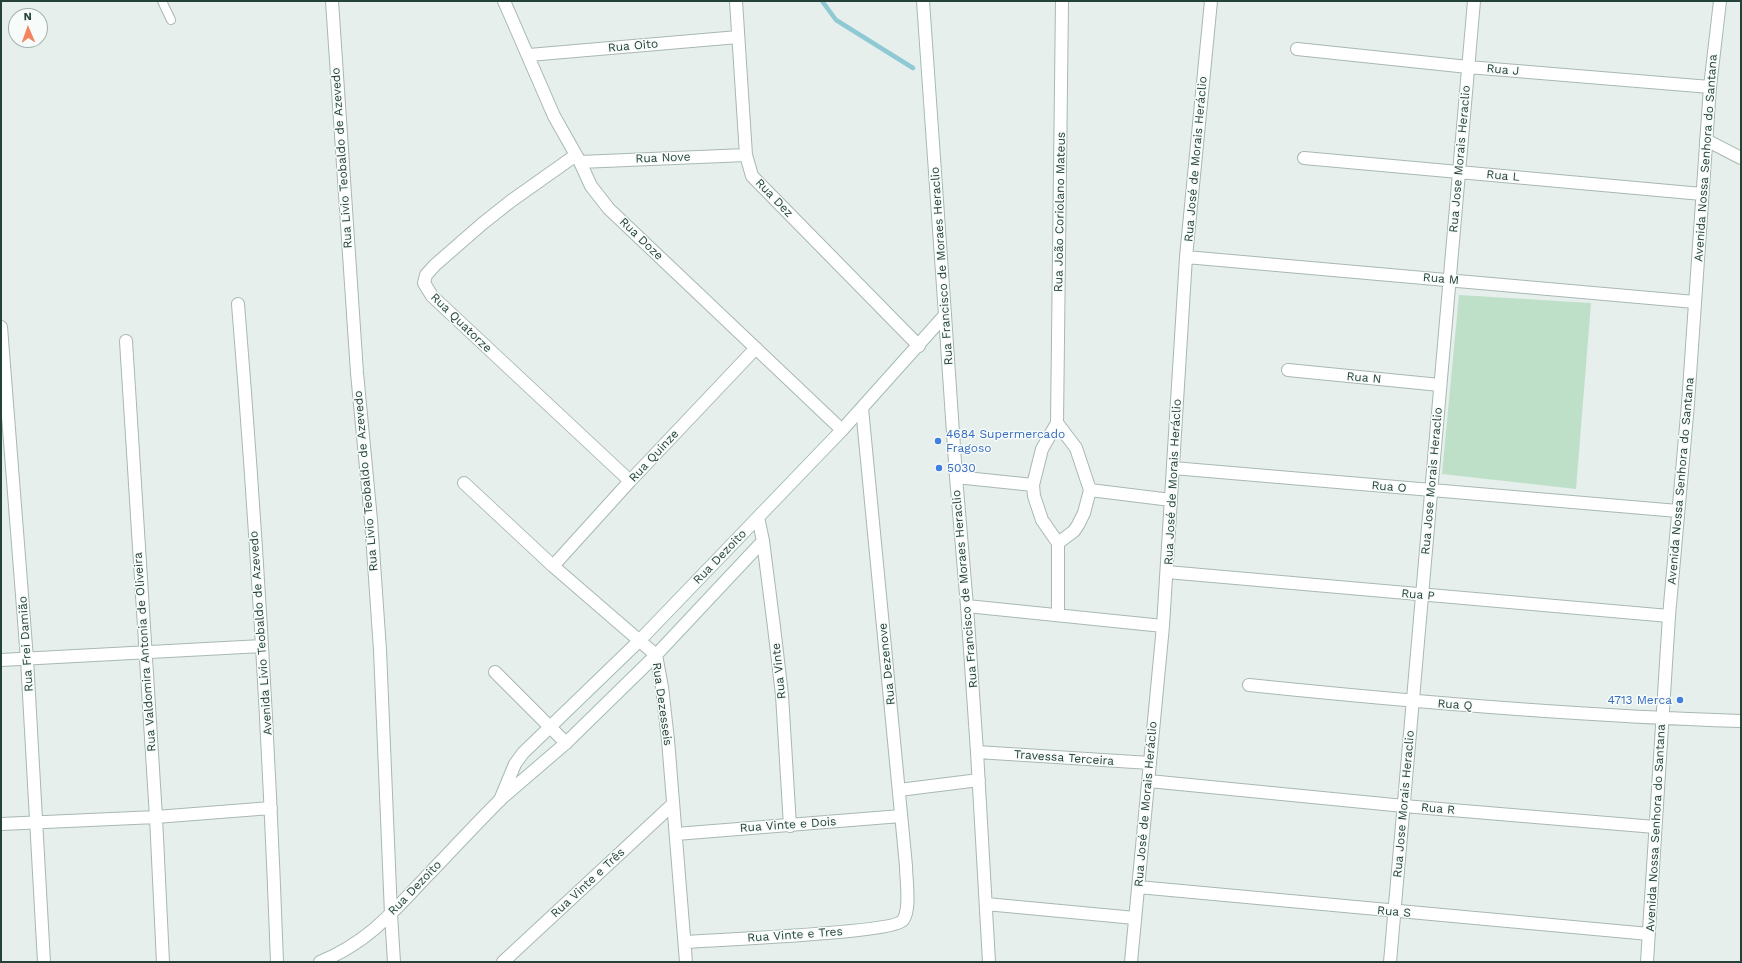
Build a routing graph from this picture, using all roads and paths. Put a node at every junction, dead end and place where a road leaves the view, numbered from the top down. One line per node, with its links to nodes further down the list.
1 (162, 1): 10 (lane)
2 (332, 1): 88 (street, Rua Livio Teobaldo de Azevedo)
3 (504, 1): 13 (street, Rua Doze)
4 (736, 1): 11 (street, Rua Dez)
5 (923, 1): 27 (street, Rua Francisco de Moraes Heraclio)
6 (1062, 1): 35 (street, Rua João Coriolano Mateus)
7 (1211, 1): 23 (street, Rua José de Morais Heráclio)
8 (1474, 1): 14 (street, Rua Jose Morais Heraclio)
9 (1720, 1): 15 (street, Avenida Nossa Senhora do Santana)
10 (171, 20)
11 (738, 37): 13 (street, Rua Oito); 17 (street, Rua Dez)
12 (1297, 49): 14 (street, Rua J)
13 (529, 55): 20 (street, Rua Doze)
14 (1468, 67): 15 (street, Rua J); 21 (street, Rua Jose Morais Heraclio)
15 (1710, 87): 16 (street, Avenida Nossa Senhora do Santana)
16 (1706, 140): 19 (street); 22 (street, Avenida Nossa Senhora do Santana)
17 (746, 155): 20 (street, Rua Nove); 30 (street, Rua Dez)
18 (1304, 158): 21 (street, Rua L)
19 (1741, 158)
20 (578, 159): 31 (street, Rua Doze); 39 (street, Rua Quatorze)
21 (1459, 172): 22 (street, Rua L); 24 (street, Rua Jose Morais Heraclio)
22 (1702, 194): 25 (street, Avenida Nossa Senhora do Santana)
23 (1186, 257): 24 (street, Rua M); 37 (street, Rua José de Morais Heráclio)
24 (1450, 279): 25 (street, Rua M); 33 (street, Rua Jose Morais Heraclio)
25 (1695, 302): 45 (street, Avenida Nossa Senhora do Santana)
26 (238, 304): 57 (street, Avenida Livio Teobaldo de Azevedo)
27 (945, 315): 30 (street, Rua Dezoito); 38 (street, Rua Francisco de Moraes Heraclio)
28 (1, 327): 60 (street, Rua Frei Damião)
29 (126, 341): 58 (street, Rua Valdomira Antonia de Oliveira)
30 (919, 346): 34 (street, Rua Dezoito)
31 (756, 348): 36 (street, Rua Doze); 39 (street, Rua Quinze)
32 (1288, 370): 33 (street, Rua N)
33 (1440, 385): 43 (street, Rua Jose Morais Heraclio)
34 (862, 408): 36 (street, Rua Dezoito); 73 (street, Rua Dezenove)
35 (1057, 423): 41 (street, Rua João Coriolano Mateus); 42 (street)
36 (842, 430): 46 (street, Rua Dezoito)
37 (1173, 468): 43 (street, Rua O); 44 (street, Rua José de Morais Heráclio)
38 (956, 477): 41 (street); 52 (street, Rua Francisco de Moraes Heraclio)
39 (630, 481): 49 (street, Rua Quinze)
40 (464, 483): 49 (street, Rua Dezesseis)
41 (1033, 485): 48 (street, Rua João Coriolano Mateus)
42 (1090, 490): 44 (street); 48 (street)
43 (1431, 491): 45 (street, Rua O); 51 (street, Rua Jose Morais Heraclio)
44 (1171, 500): 50 (street, Rua José de Morais Heráclio)
45 (1678, 511): 54 (street, Avenida Nossa Senhora do Santana)
46 (758, 516): 47 (street, Rua Vinte); 56 (street, Rua Dezoito)
47 (762, 541): 59 (street, Rua Dezoito); 82 (street, Rua Vinte)
48 (1058, 542): 53 (street)
49 (553, 566): 56 (street, Rua Dezesseis)
50 (1167, 572): 51 (street, Rua P); 55 (street, Rua José de Morais Heráclio)
51 (1422, 595): 54 (street, Rua P); 64 (street, Rua Jose Morais Heraclio)
52 (967, 606): 53 (street); 69 (street, Rua Francisco de Moraes Heraclio)
53 (1058, 615): 55 (street)
54 (1669, 616): 65 (street, Avenida Nossa Senhora do Santana)
55 (1163, 626): 70 (street, Rua José de Morais Heráclio)
56 (639, 641): 59 (street, Rua Dezesseis); 67 (street, Rua Dezoito)
57 (262, 646): 58 (street); 77 (street, Avenida Livio Teobaldo de Azevedo)
58 (146, 652): 60 (street); 79 (street, Rua Valdomira Antonia de Oliveira)
59 (656, 655): 68 (street, Rua Dezoito); 75 (street, Rua Dezesseis)
60 (27, 659): 61 (street); 80 (street, Rua Frei Damião)
61 (1, 660)
62 (495, 672): 67 (street)
63 (1249, 685): 64 (street, Rua Q)
64 (1413, 702): 65 (street, Rua Q); 76 (street, Rua Jose Morais Heraclio)
65 (1662, 719): 66 (street, Rua Q); 83 (street, Avenida Nossa Senhora do Santana)
66 (1741, 721)
67 (551, 726): 68 (street); 74 (street, Rua Dezoito)
68 (566, 743): 74 (street, Rua Dezoito)
69 (977, 752): 70 (street, Travessa Terceira); 71 (street, Rua Francisco de Moraes Heraclio)
70 (1150, 763): 72 (street, Rua José de Morais Heráclio)
71 (979, 780): 73 (street); 86 (street, Rua Francisco de Moraes Heraclio)
72 (1149, 780): 76 (street, Rua R); 85 (street, Rua José de Morais Heráclio)
73 (899, 790): 78 (street, Rua Dezenove)
74 (500, 800): 88 (street, Rua Dezoito)
75 (672, 805): 84 (street, Rua Dezesseis); 98 (street, Rua Vinte e Três)
76 (1404, 806): 83 (street, Rua R); 87 (street, Rua Jose Morais Heraclio)
77 (271, 808): 79 (street); 95 (street, Avenida Livio Teobaldo de Azevedo)
78 (901, 816): 82 (street, Rua Vinte e Dois); 90 (street, Rua Dezenove)
79 (156, 817): 80 (street); 94 (street, Rua Valdomira Antonia de Oliveira)
80 (36, 823): 81 (street); 93 (street, Rua Frei Damião)
81 (1, 824)
82 (790, 826): 84 (street, Rua Vinte e Dois)
83 (1655, 827): 91 (street, Avenida Nossa Senhora do Santana)
84 (676, 834): 92 (street, Rua Dezesseis)
85 (1138, 887): 87 (street, Rua S); 89 (street, Rua José de Morais Heráclio)
86 (986, 904): 89 (street); 100 (street, Rua Francisco de Moraes Heraclio)
87 (1395, 912): 91 (street, Rua S); 102 (street, Rua Jose Morais Heraclio)
88 (391, 914): 96 (street, Rua Dezoito); 97 (street, Rua Livio Teobaldo de Azevedo)
89 (1136, 918): 101 (street, Rua José de Morais Heráclio)
90 (903, 920): 92 (street, Rua Vinte e Tres)
91 (1649, 934): 103 (street, Avenida Nossa Senhora do Santana)
92 (685, 942): 99 (street, Rua Dezesseis)
93 (44, 962)
94 (163, 962)
95 (277, 962)
96 (320, 962)
97 (394, 962)
98 (503, 962)
99 (686, 962)
100 (989, 962)
101 (1131, 962)
102 (1390, 962)
103 (1647, 962)

